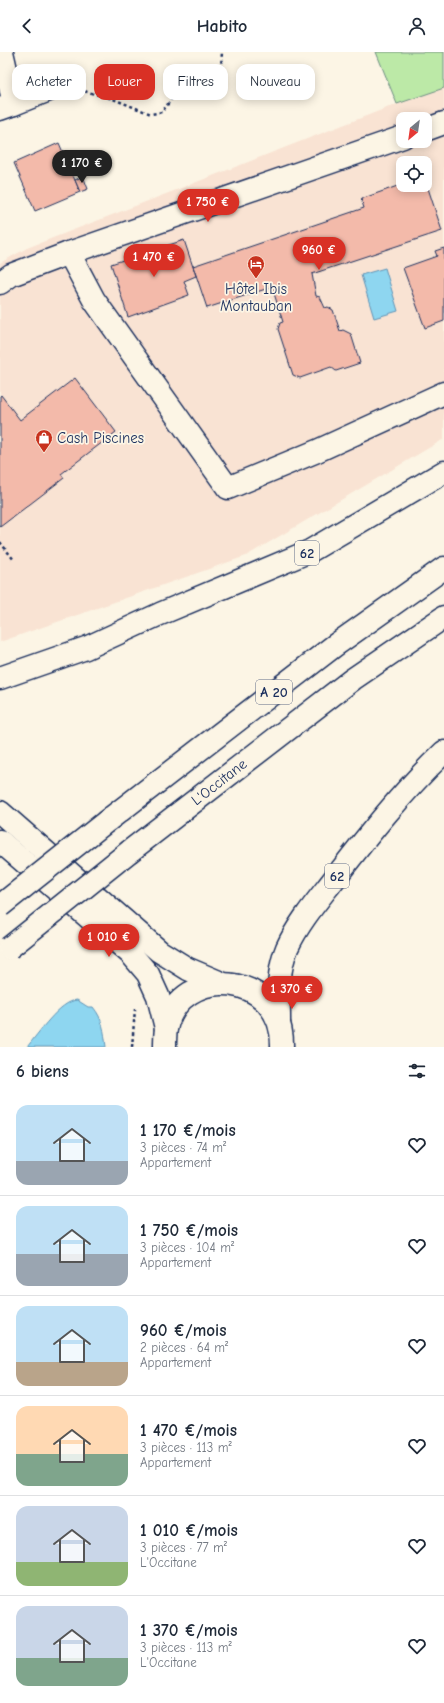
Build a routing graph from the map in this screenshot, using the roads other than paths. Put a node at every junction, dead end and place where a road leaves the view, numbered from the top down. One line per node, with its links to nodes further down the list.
1 (2, 52): 3 (main road)
2 (24, 100): 3 (main road)
3 (7, 107)
4 (444, 123): 5 (main road)
5 (432, 127)
6 (396, 139): 7 (main road)
7 (68, 253): 8 (main road); 9 (main road)
8 (0, 283)
9 (444, 393)
10 (444, 472): 13 (main road, 62)
11 (444, 568): 17 (main road, A 20, bridge)
12 (444, 617): 18 (main road, L'Occitane / A 20, bridge)
13 (0, 678)
14 (444, 752): 20 (main road, 62)
15 (0, 812): 19 (main road)
16 (0, 841): 21 (main road)
17 (0, 906)
18 (4, 951)
19 (221, 983): 20 (main road); 21 (main road)
20 (279, 1022): 22 (main road)
21 (166, 1038)
22 (282, 1047)

